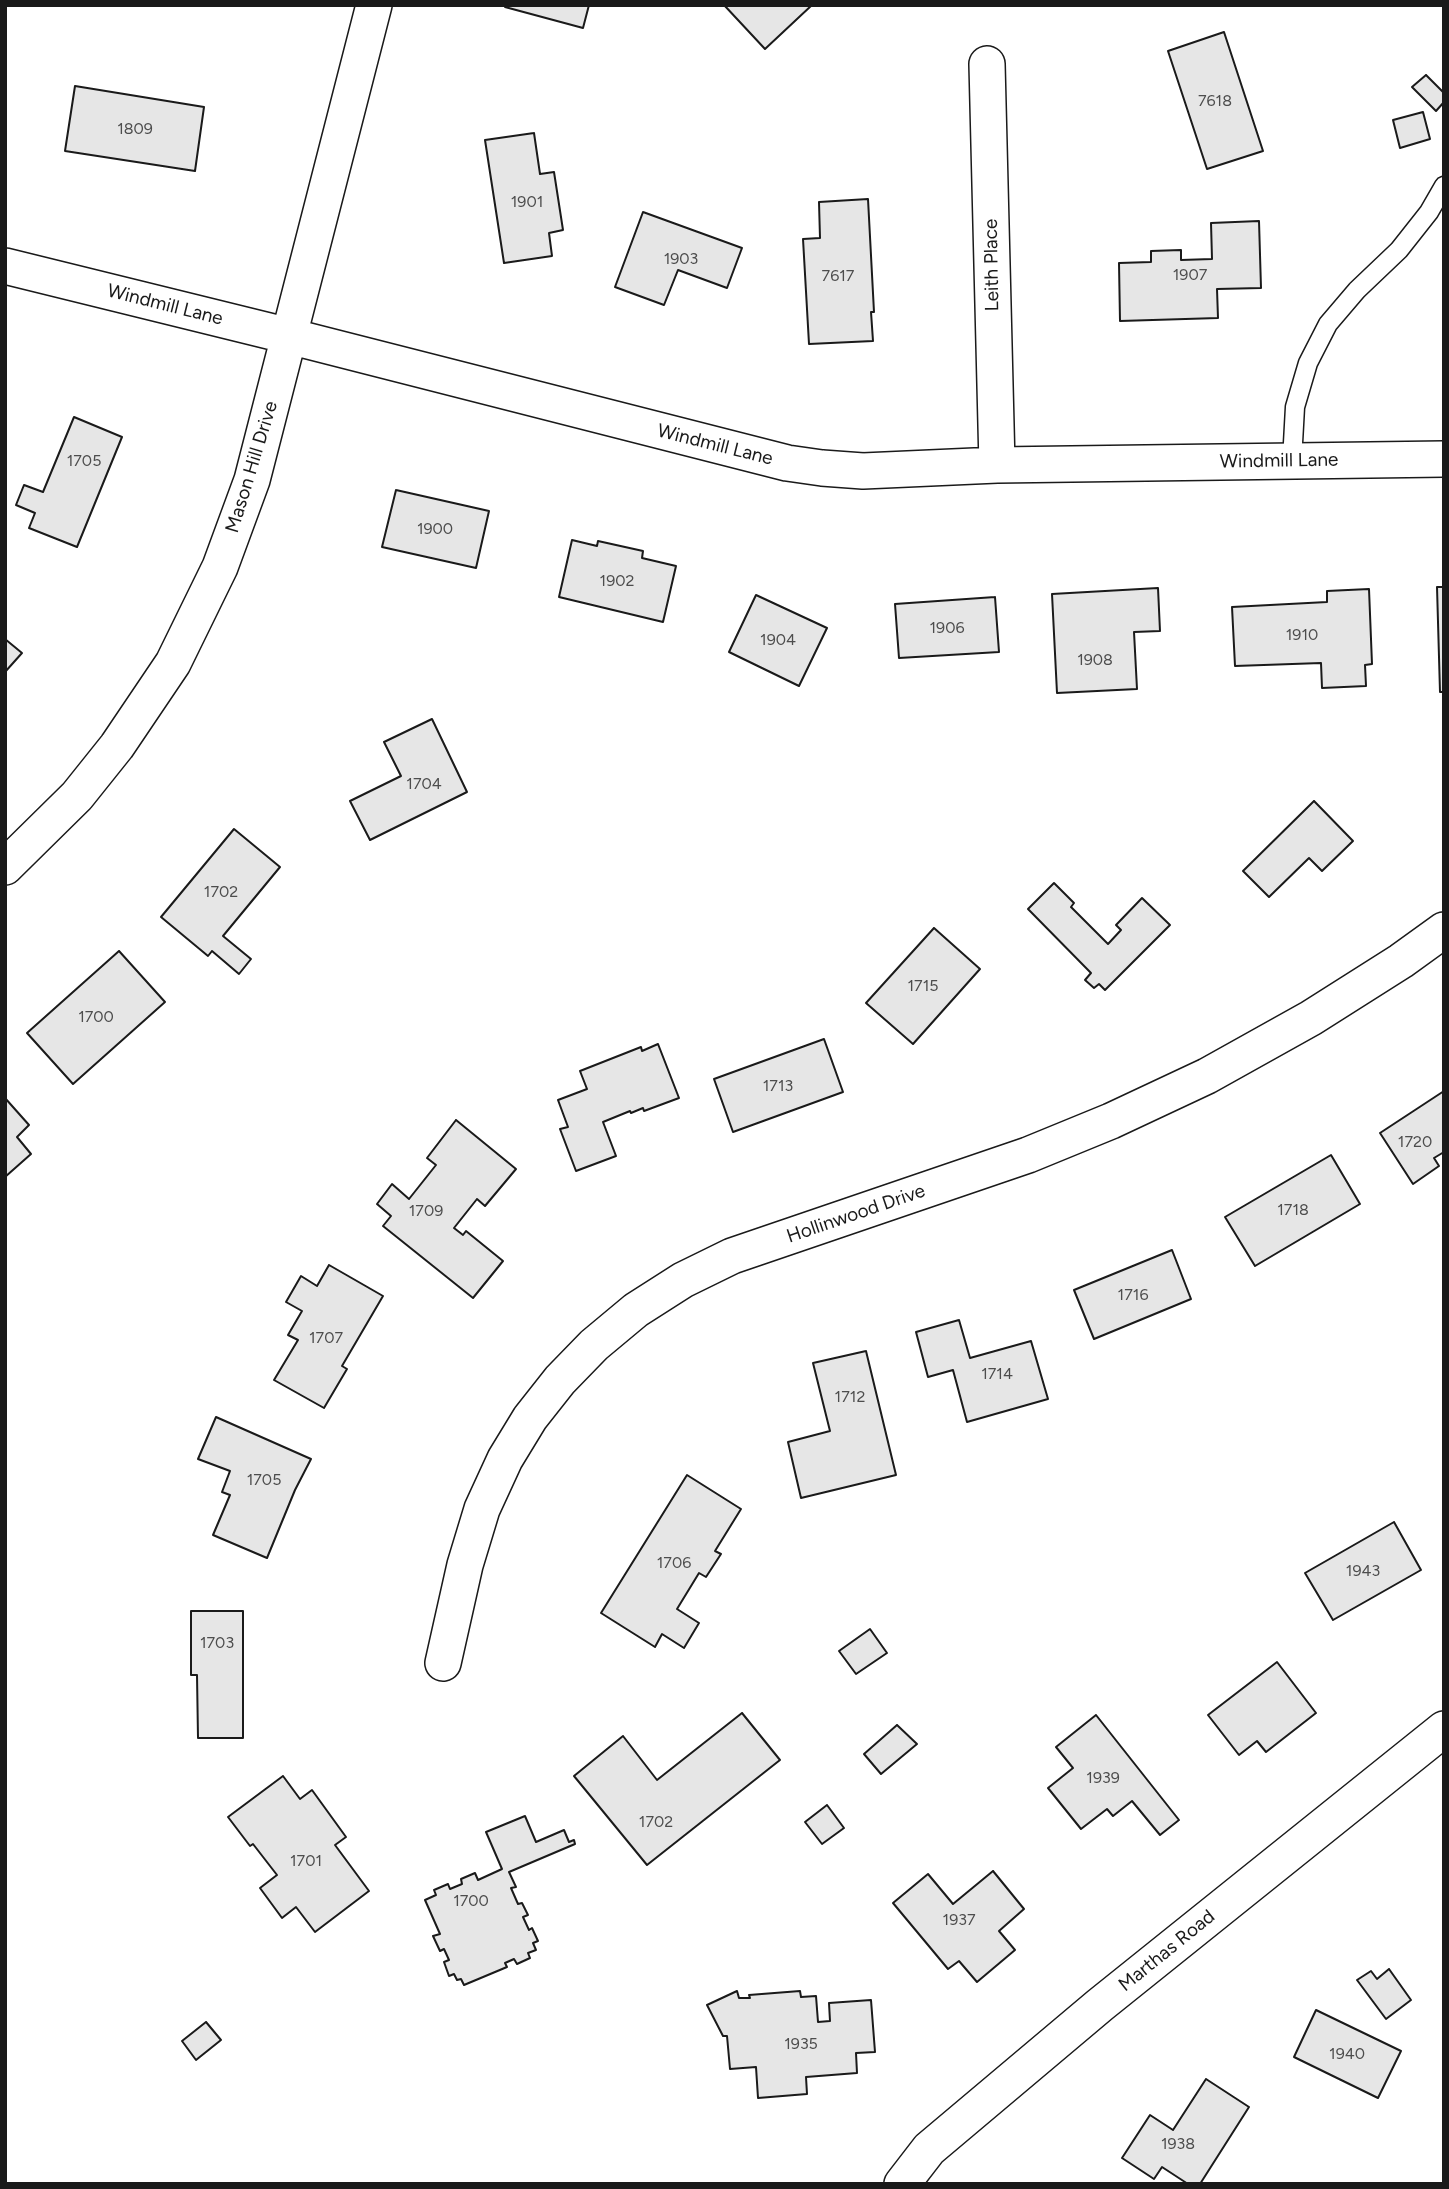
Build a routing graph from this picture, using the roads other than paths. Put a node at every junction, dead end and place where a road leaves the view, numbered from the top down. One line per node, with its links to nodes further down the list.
1 (374, 5): 5 (street, Mason Hill Drive)
2 (987, 64): 8 (street, Leith Place)
3 (1444, 186): 7 (lane)
4 (5, 266): 5 (street, Windmill Lane)
5 (289, 335): 8 (street, Windmill Lane); 9 (street, Mason Hill Drive)
6 (1444, 459): 7 (street, Windmill Lane)
7 (1292, 461): 8 (street, Windmill Lane)
8 (997, 465)
9 (5, 867)
10 (1444, 930): 11 (street, Hollinwood Drive)
11 (443, 1663)
12 (1444, 1729): 13 (street, Marthas Road)
13 (901, 2184)

